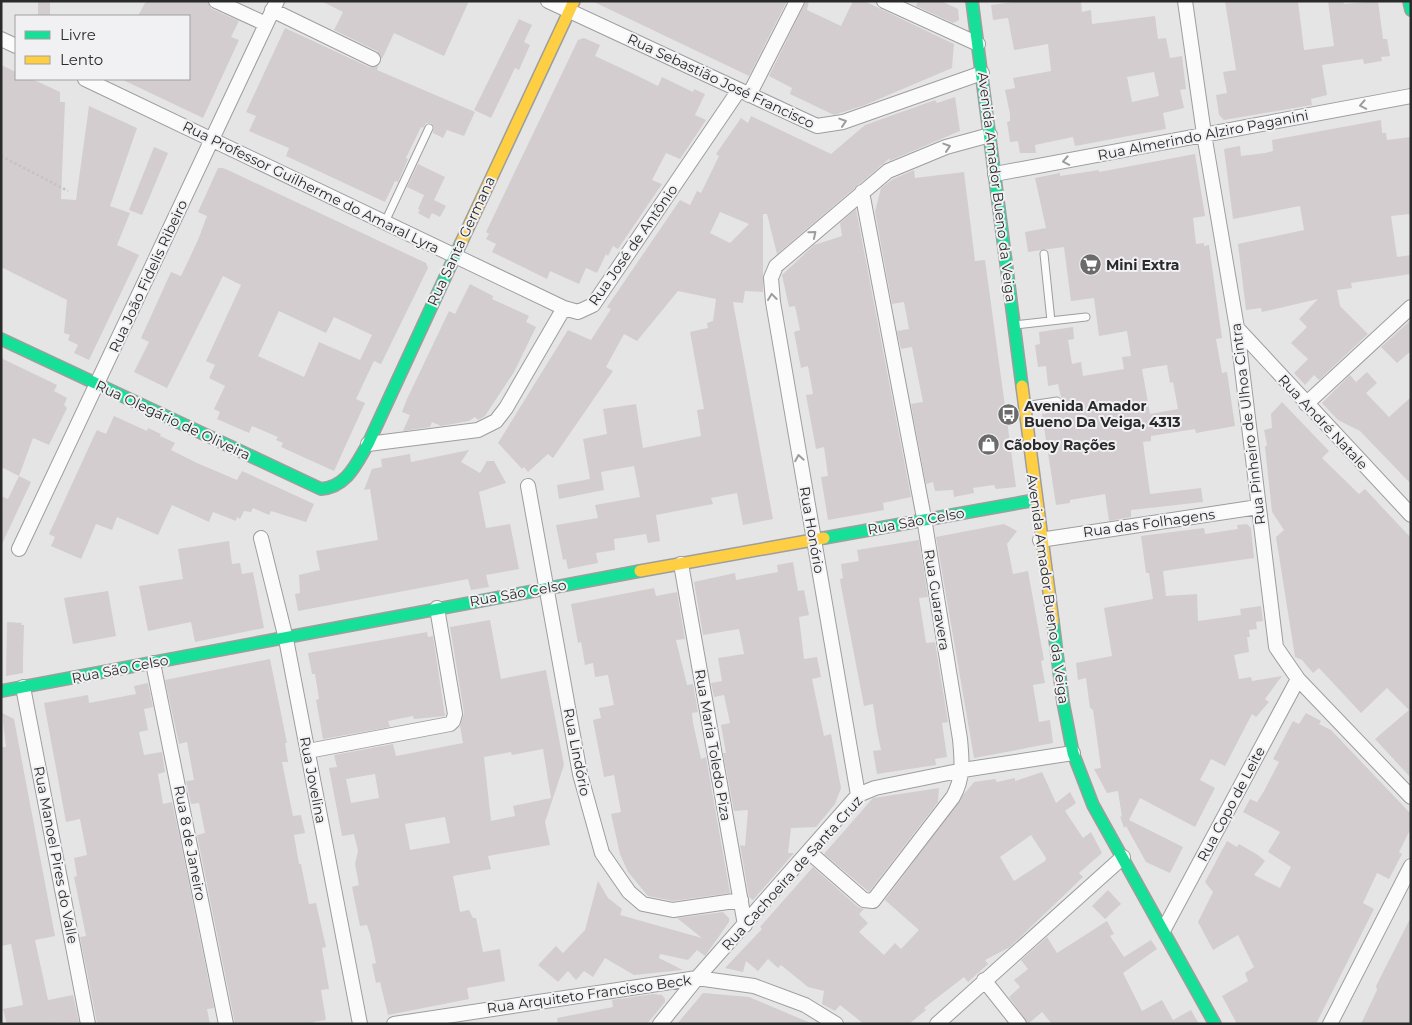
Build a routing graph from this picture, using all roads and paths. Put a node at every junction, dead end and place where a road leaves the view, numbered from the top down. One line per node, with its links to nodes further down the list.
1 (216, 1): 11 (street)
2 (548, 1): 9 (street, Rua Sebastião José Francisco)
3 (798, 1): 18 (street, Rua José de Antônio)
4 (884, 1): 13 (street)
5 (972, 1): 13 (street, Avenida Amador Bueno da Veiga)
6 (1185, 1): 21 (street, Rua Pinheiro de Ulhoa Cintra)
7 (1409, 1): 10 (street)
8 (275, 6): 11 (street, Rua João Fidelis Ribeiro); 15 (street)
9 (571, 6): 18 (street, Rua Sebastião José Francisco); 30 (street, Rua Santa Germana)
10 (1411, 10)
11 (266, 24): 23 (street, Rua João Fidelis Ribeiro)
12 (1, 39): 14 (street)
13 (978, 44): 16 (street, Avenida Amador Bueno da Veiga)
14 (15, 46)
15 (372, 59)
16 (982, 73): 18 (street, Rua Sebastião José Francisco, one-way to 16); 22 (street, Avenida Amador Bueno da Veiga)
17 (87, 80): 23 (street, Rua Professor Guilherme do Amaral Lyra)
18 (744, 93): 32 (street, Rua José de Antônio)
19 (1411, 96): 21 (street, Rua Almerindo Alziro Paganini, one-way to 21)
20 (429, 128): 28 (lane)
21 (1204, 134): 25 (street, Rua Almerindo Alziro Paganini, one-way to 25); 36 (street, Rua Pinheiro de Ulhoa Cintra)
22 (990, 135): 25 (street, Avenida Amador Bueno da Veiga); 27 (street, one-way to 22)
23 (213, 140): 28 (street, Rua Professor Guilherme do Amaral Lyra); 38 (street, Rua João Fidelis Ribeiro)
24 (1, 156): 26 (path)
25 (995, 174): 35 (street, Avenida Amador Bueno da Veiga)
26 (68, 191)
27 (862, 192): 48 (street, Rua Guaravera); 50 (street, Rua Honório, one-way to 27)
28 (385, 222): 30 (street, Rua Professor Guilherme do Amaral Lyra)
29 (1044, 254): 34 (lane)
30 (454, 256): 32 (street, Rua Professor Guilherme do Amaral Lyra); 42 (street, Rua Santa Germana)
31 (1411, 307): 40 (street)
32 (564, 308): 42 (street)
33 (1086, 317): 34 (lane)
34 (1051, 321): 35 (lane)
35 (1014, 325): 41 (street, Avenida Amador Bueno da Veiga)
36 (1237, 328): 40 (street, Rua André Natale); 46 (street, Rua Pinheiro de Ulhoa Cintra)
37 (1, 339): 38 (street, Rua Olegário de Oliveira)
38 (97, 384): 43 (street, Rua Olegário de Oliveira); 52 (street, Rua João Fidelis Ribeiro)
39 (1057, 401): 41 (lane)
40 (1306, 404): 47 (street, Rua André Natale)
41 (1024, 406): 45 (street, Avenida Amador Bueno da Veiga)
42 (368, 444): 43 (street, Rua Santa Germana)
43 (346, 479)
44 (528, 486): 54 (street, Rua Lindório)
45 (1036, 500): 48 (street, Rua São Celso); 51 (street, Avenida Amador Bueno da Veiga)
46 (1258, 508): 51 (street, Rua das Folhagens); 58 (street, Rua Pinheiro de Ulhoa Cintra)
47 (1411, 515)
48 (924, 518): 50 (street, Rua São Celso); 63 (street, Rua Guaravera)
49 (261, 538): 56 (street, Rua Jovelina)
50 (814, 540): 53 (street, Rua São Celso); 64 (street, Rua Honório)
51 (1040, 540): 62 (street, Avenida Amador Bueno da Veiga)
52 (18, 549)
53 (681, 564): 54 (street, Rua São Celso); 69 (street, Rua Maria Toledo Piza)
54 (547, 588): 55 (street, Rua São Celso); 69 (street, Rua Lindório)
55 (437, 608): 56 (street, Rua São Celso); 61 (street)
56 (286, 639): 57 (street, Rua São Celso); 61 (street, Rua Jovelina)
57 (153, 663): 59 (street, Rua São Celso); 75 (street, Rua 8 de Janeiro)
58 (1298, 678): 65 (street, Rua Pinheiro de Ulhoa Cintra); 71 (street, Rua Copo de Leite)
59 (23, 687): 60 (street, Rua São Celso); 74 (street, Rua Manoel Pires do Valle)
60 (1, 691)
61 (308, 751): 76 (street, Rua Jovelina)
62 (1073, 753): 63 (street, Rua Cachoeira de Santa Cruz); 67 (street, Avenida Amador Bueno da Veiga)
63 (963, 770): 64 (street, Rua Cachoeira de Santa Cruz); 66 (street, Rua Guaravera)
64 (858, 795): 66 (street, Rua Cachoeira de Santa Cruz)
65 (1411, 797)
66 (809, 852): 70 (street, Rua Cachoeira de Santa Cruz)
67 (1123, 857): 71 (street, Avenida Amador Bueno da Veiga); 73 (street)
68 (1411, 866): 83 (street)
69 (741, 900): 70 (street, Rua Maria Toledo Piza)
70 (745, 925): 72 (street, Rua Cachoeira de Santa Cruz)
71 (1164, 928): 82 (street, Avenida Amador Bueno da Veiga)
72 (697, 978): 77 (street, Rua Arquiteto Francisco Beck); 78 (street, Rua Cachoeira de Santa Cruz); 79 (street, Rua Arquiteto Francisco Beck)
73 (984, 980): 80 (street); 81 (street)
74 (88, 1024)
75 (226, 1024)
76 (360, 1024)
77 (394, 1024)
78 (660, 1024)
79 (836, 1024)
80 (937, 1024)
81 (1019, 1024)
82 (1215, 1024)
83 (1330, 1024)

